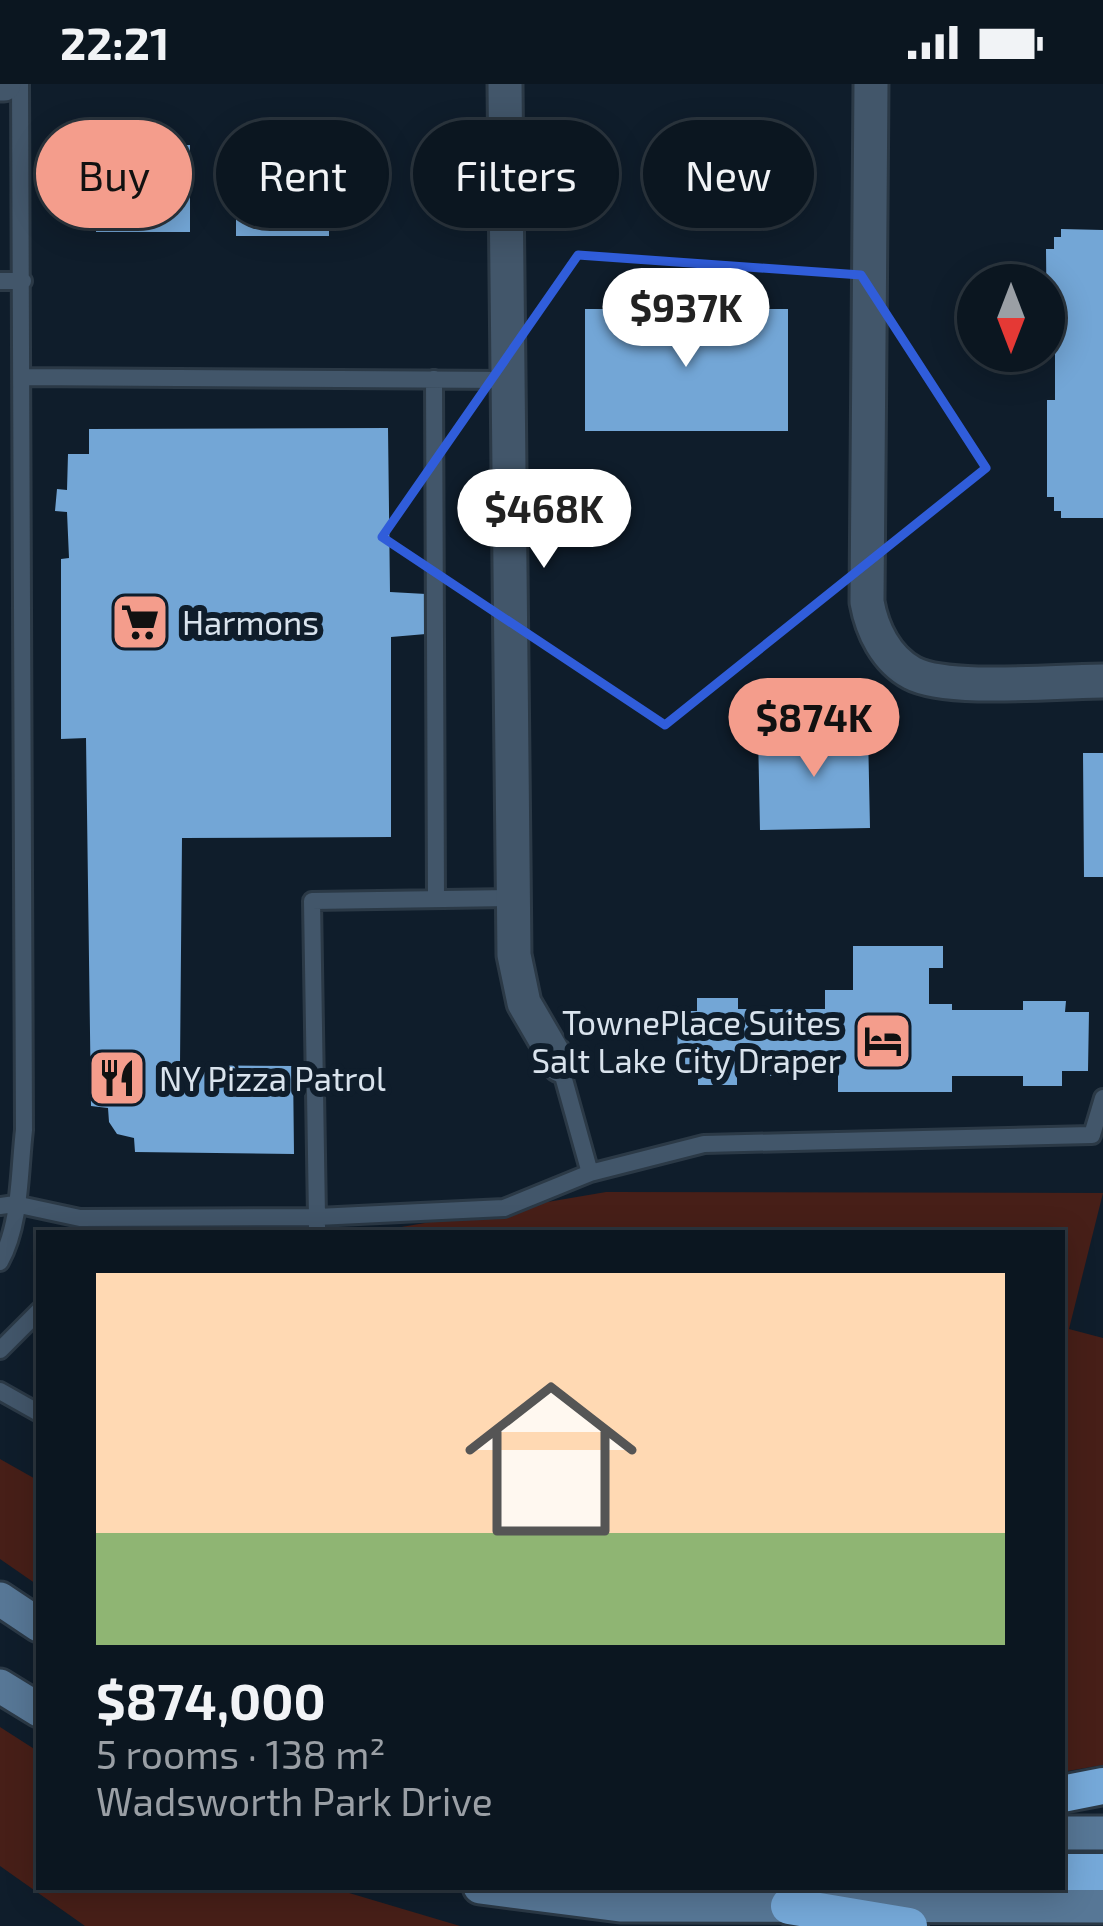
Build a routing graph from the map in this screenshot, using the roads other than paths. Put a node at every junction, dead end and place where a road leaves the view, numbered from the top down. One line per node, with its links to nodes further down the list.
1 (20, 84): 5 (lane)
2 (506, 84): 8 (street)
3 (871, 84): 9 (street)
4 (0, 281): 5 (lane)
5 (23, 281): 6 (lane)
6 (23, 376): 7 (lane); 16 (lane)
7 (434, 380): 8 (lane); 11 (lane)
8 (508, 380): 10 (street)
9 (1103, 681)
10 (514, 898): 11 (lane); 12 (street)
11 (436, 899): 19 (lane)
12 (560, 1065): 15 (lane)
13 (1103, 1098): 14 (lane)
14 (1097, 1136): 15 (lane)
15 (590, 1173): 17 (lane)
16 (8, 1205): 18 (lane); 22 (lane)
17 (417, 1213): 19 (lane); 21 (lane)
18 (115, 1225): 20 (lane)
19 (317, 1225): 20 (lane)
20 (231, 1226)
21 (417, 1230)
22 (0, 1262)
23 (36, 1314): 24 (lane)
24 (0, 1350)
25 (0, 1391): 26 (lane)
26 (36, 1411)
27 (0, 1599): 28 (main road)
28 (36, 1623)
29 (0, 1686): 30 (main road)
30 (36, 1708)
31 (1103, 1786): 32 (highway)
32 (1065, 1794)
33 (1065, 1833): 34 (main road)
34 (1103, 1833)
35 (1065, 1872): 36 (highway)
36 (1103, 1872)
37 (500, 1890): 38 (main road)
38 (789, 1906): 39 (main road); 40 (highway)
39 (1103, 1906)
40 (908, 1926)

